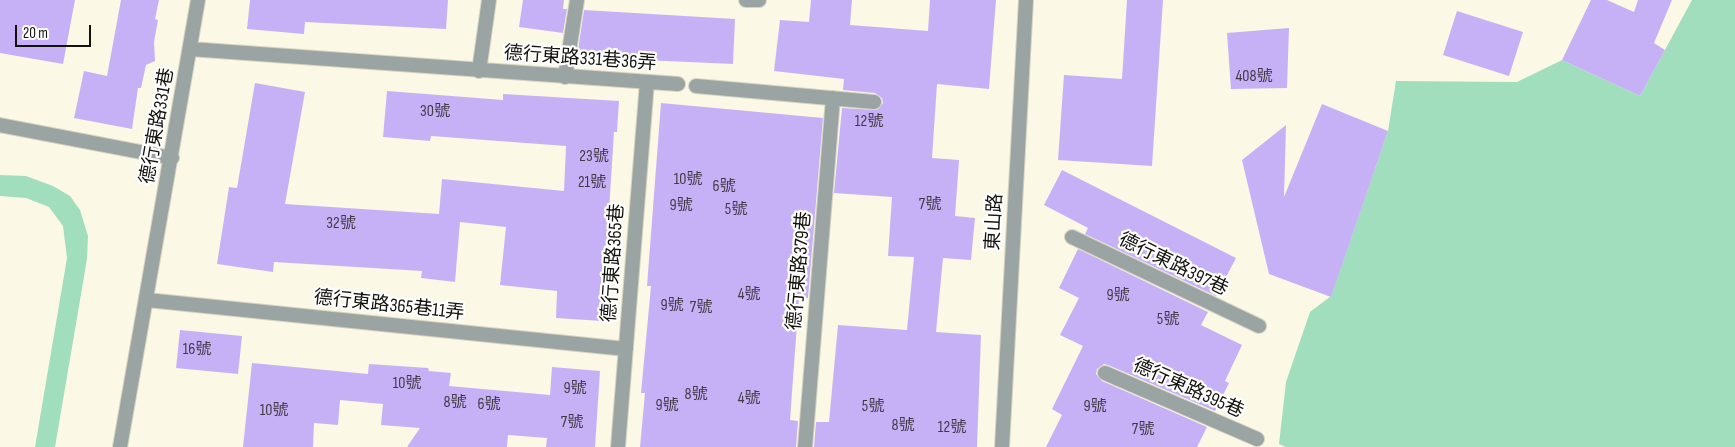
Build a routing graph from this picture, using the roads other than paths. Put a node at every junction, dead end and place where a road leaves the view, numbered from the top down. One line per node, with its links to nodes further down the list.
1 (198, 0): 7 (street)
2 (489, 0): 8 (street)
3 (577, 0): 9 (street)
4 (746, 0): 5 (street)
5 (759, 0)
6 (1026, 0): 26 (street, 東山路)
7 (190, 49): 8 (street, 德行東路331巷); 16 (street, 德行東路331巷)
8 (479, 71): 9 (street, 德行東路331巷36弄)
9 (565, 77): 10 (street, 德行東路331巷36弄)
10 (647, 82): 11 (street, 德行東路331巷36弄); 20 (street, 德行東路365巷)
11 (678, 84)
12 (696, 86): 13 (street)
13 (833, 98): 14 (street); 25 (street, 德行東路379巷)
14 (874, 102)
15 (0, 125): 16 (street)
16 (172, 158): 18 (street, 德行東路331巷)
17 (1072, 237): 19 (street, 德行東路397巷)
18 (147, 300): 20 (street, 德行東路365巷11弄); 23 (street, 德行東路331巷)
19 (1258, 326)
20 (626, 349): 24 (street, 德行東路365巷)
21 (1105, 373): 22 (street, 德行東路395巷)
22 (1256, 439)
23 (120, 447)
24 (618, 447)
25 (805, 447)
26 (1002, 447)

